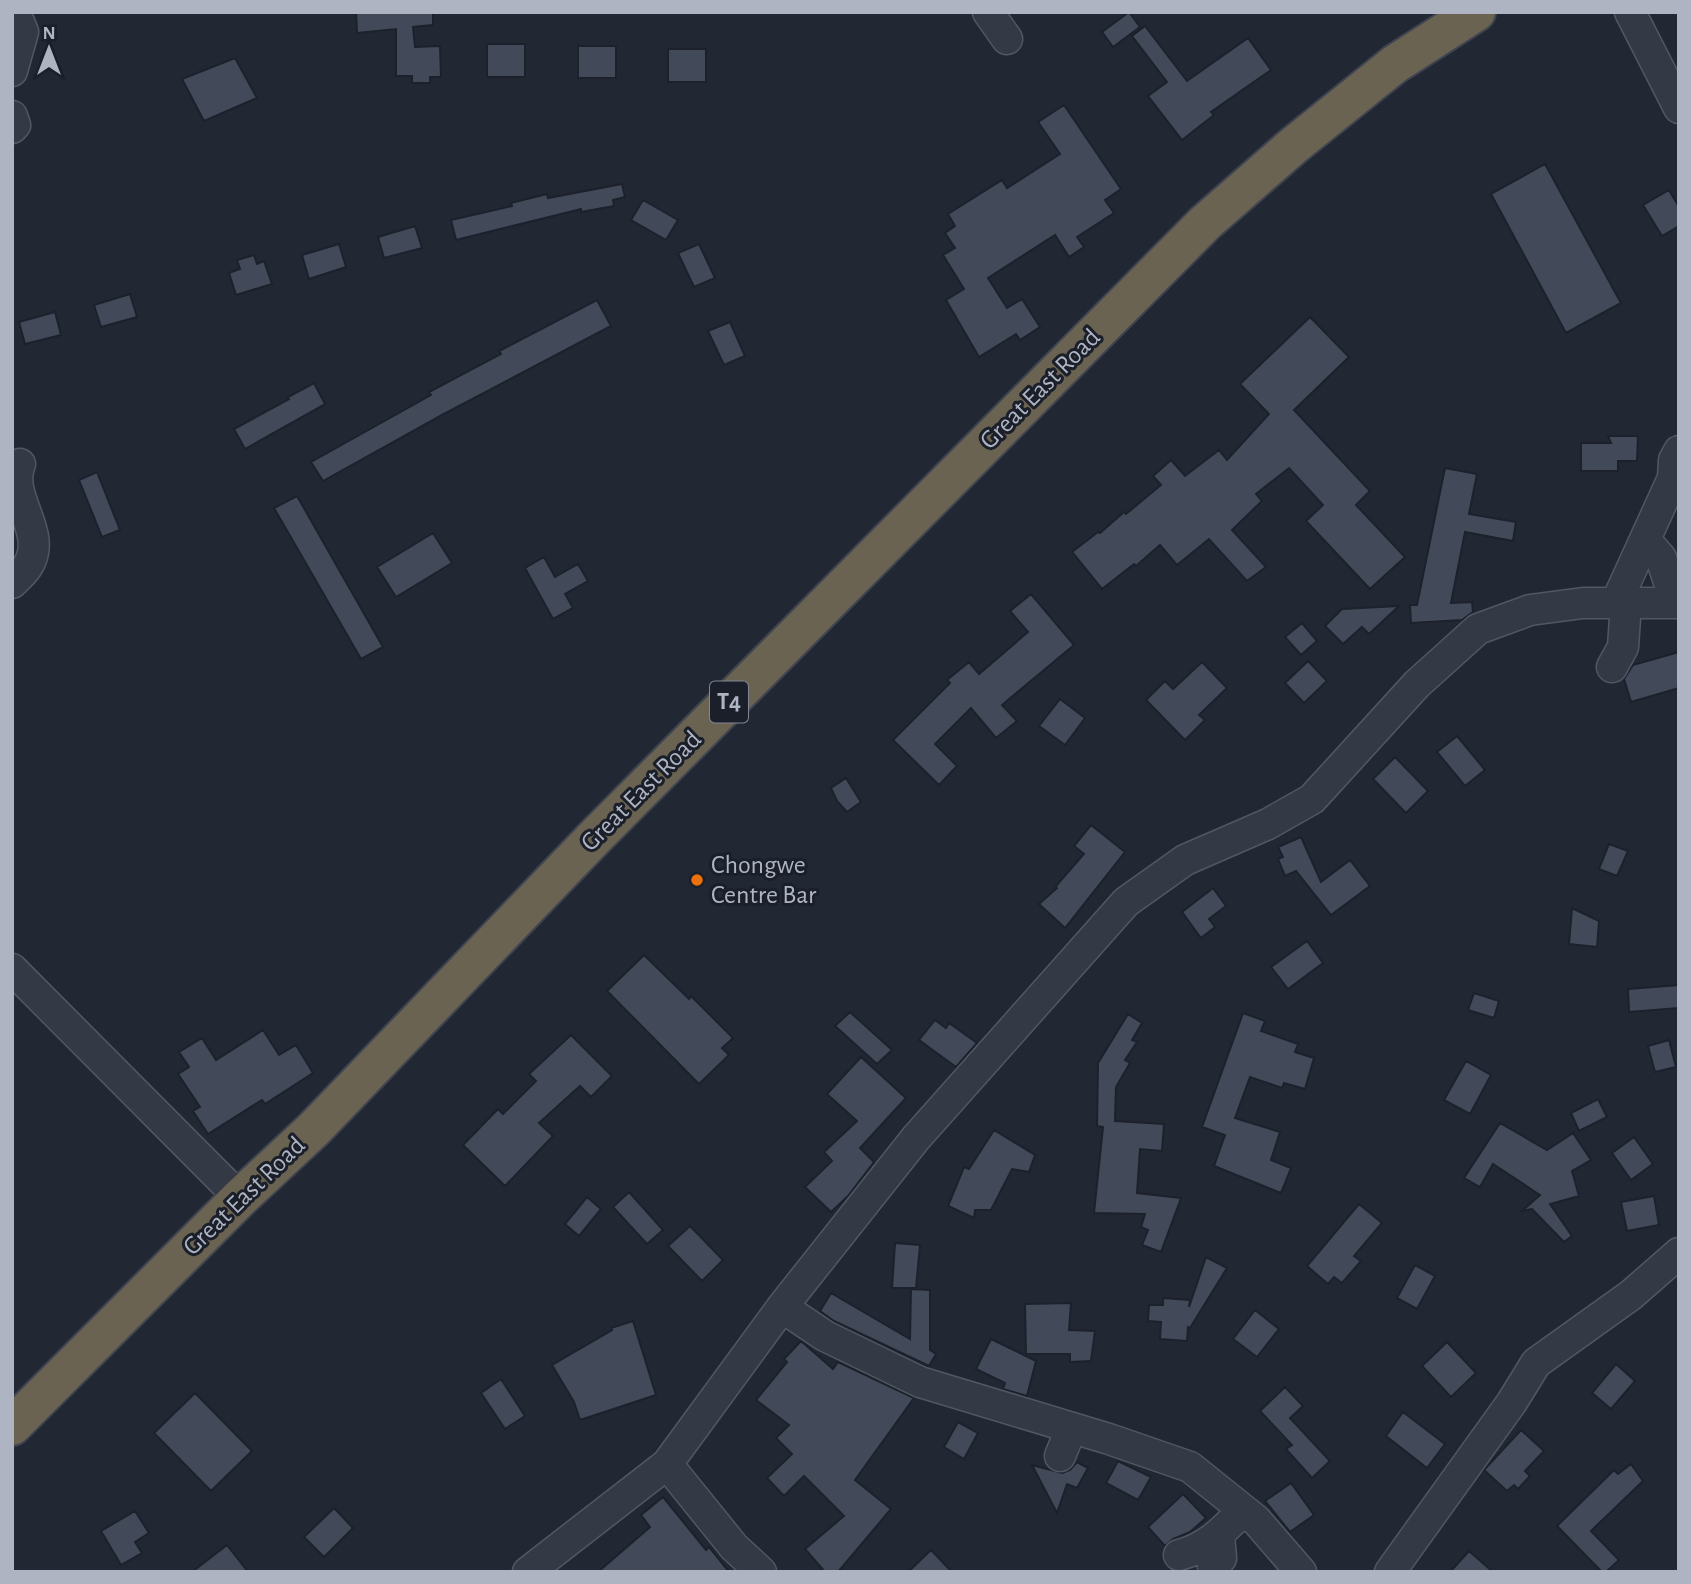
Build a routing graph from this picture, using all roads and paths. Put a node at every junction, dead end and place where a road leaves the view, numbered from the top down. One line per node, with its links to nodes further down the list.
1 (15, 12): 6 (street)
2 (988, 12): 5 (street)
3 (1476, 12): 18 (highway, Great East Road / T4)
4 (1630, 12): 7 (street)
5 (1007, 39)
6 (12, 71)
7 (1679, 108)
8 (12, 116): 9 (street)
9 (12, 128)
10 (1679, 451): 12 (street)
11 (20, 464): 13 (street)
12 (1646, 541): 14 (street); 15 (street)
13 (12, 583)
14 (1621, 603): 15 (street); 16 (street); 20 (street)
15 (1677, 603)
16 (1612, 667)
17 (12, 969): 18 (street)
18 (240, 1198): 21 (highway, Great East Road / T4)
19 (1679, 1253): 30 (street)
20 (782, 1307): 22 (street); 23 (street)
21 (12, 1426)
22 (667, 1464): 27 (street); 28 (street)
23 (1243, 1510): 24 (street); 29 (street)
24 (1219, 1535): 25 (street); 26 (street)
25 (1180, 1555)
26 (1213, 1567)
27 (528, 1572)
28 (761, 1572)
29 (1301, 1572)
30 (1390, 1572)

